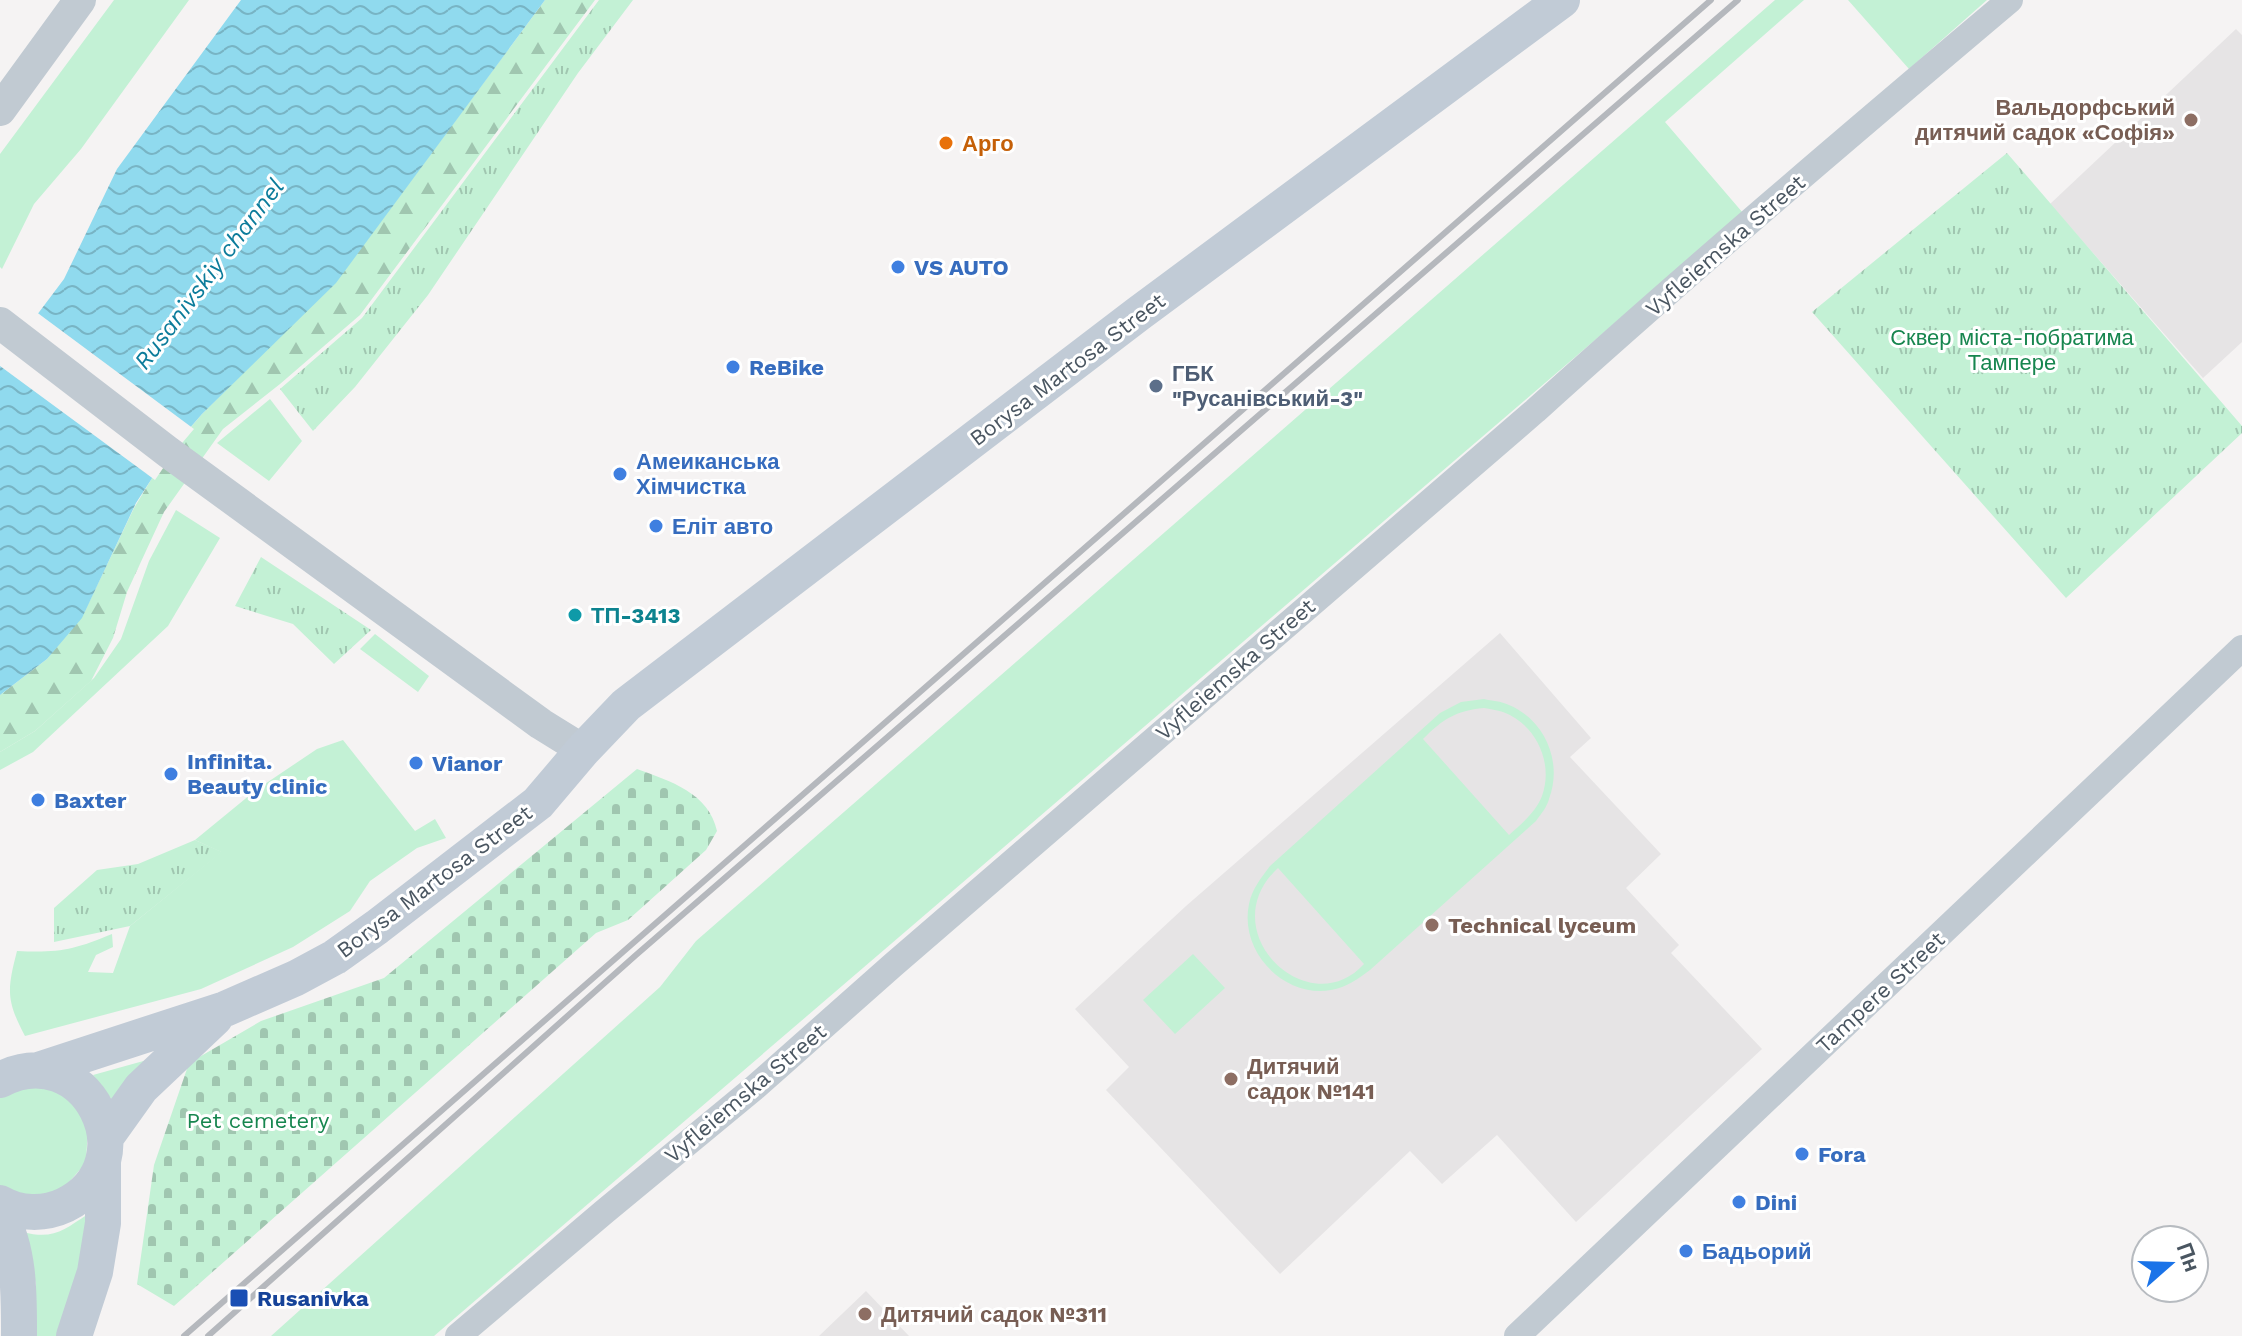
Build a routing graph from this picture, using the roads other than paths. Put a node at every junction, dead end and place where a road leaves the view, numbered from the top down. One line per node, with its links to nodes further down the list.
1 (80, 0): 4 (street)
2 (1562, 0): 7 (main road, Borysa Martosa Street)
3 (2010, 0): 16 (street, Vyfleiemska Street)
4 (0, 110)
5 (0, 323): 7 (street)
6 (2242, 648): 17 (street, Tampere Street)
7 (583, 750): 8 (main road, Borysa Martosa Street)
8 (225, 1009): 9 (main road, Borysa Martosa Street); 11 (main road, Borysa Martosa Street)
9 (38, 1070): 10 (main road, Borysa Martosa Street); 11 (main road)
10 (1, 1078)
11 (105, 1150): 12 (main road, Borysa Martosa Street); 15 (main road)
12 (0, 1203)
13 (0, 1215): 14 (main road)
14 (19, 1336)
15 (74, 1336)
16 (458, 1336)
17 (1517, 1336)

